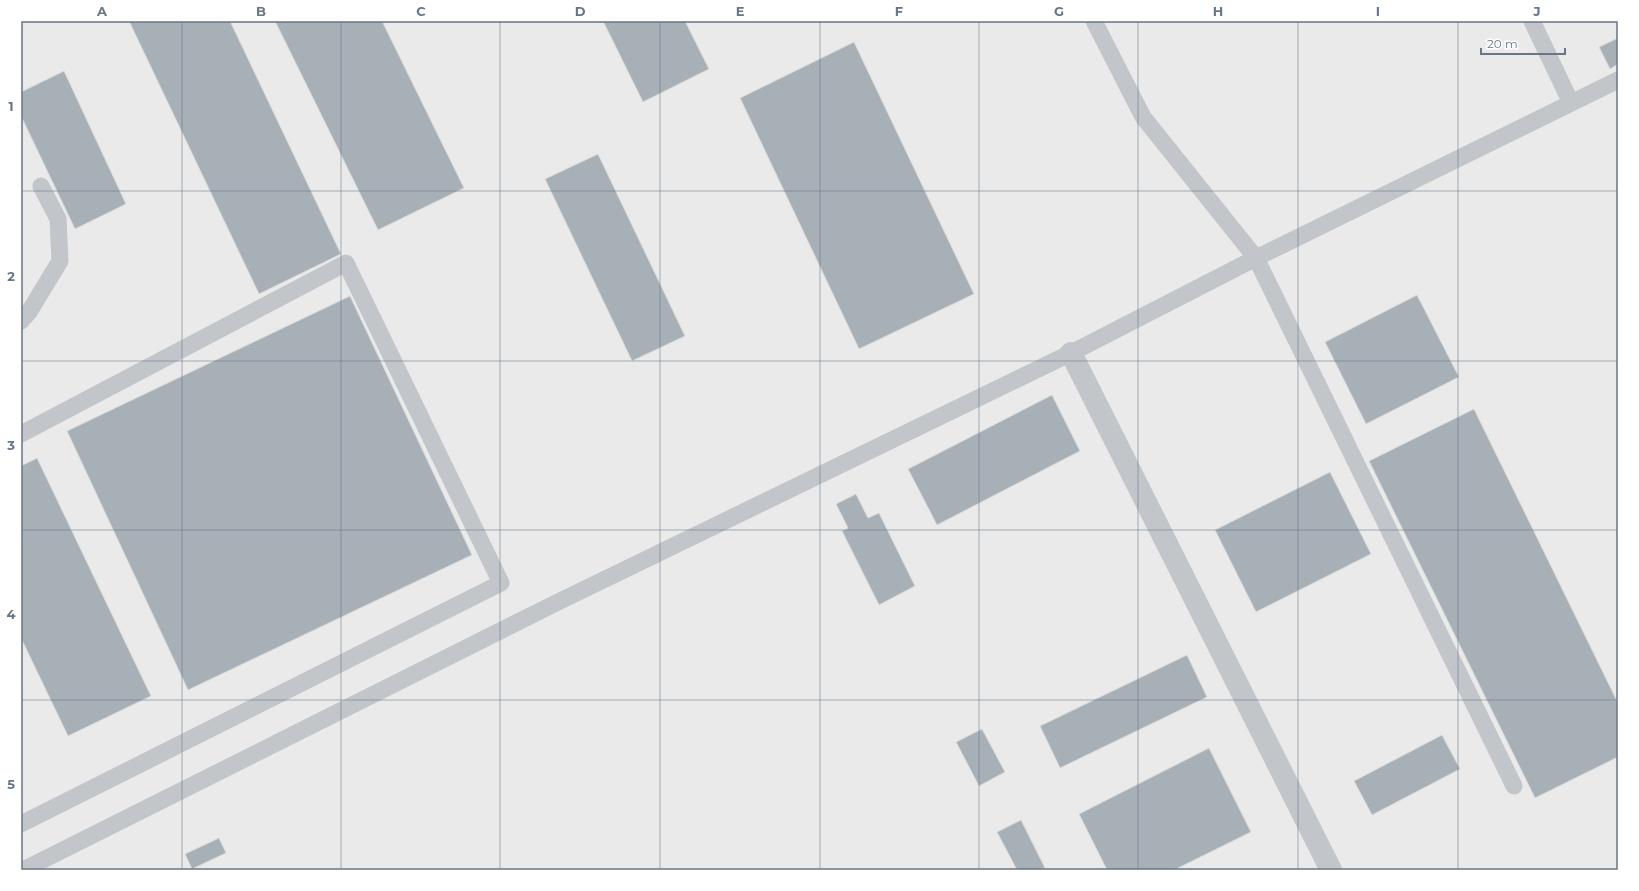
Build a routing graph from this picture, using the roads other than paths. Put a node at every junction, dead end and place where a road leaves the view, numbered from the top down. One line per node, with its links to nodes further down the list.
1 (1094, 21): 6 (lane)
2 (1532, 21): 4 (lane)
3 (1618, 80): 4 (lane)
4 (1572, 103): 6 (lane)
5 (41, 186): 7 (lane)
6 (1256, 258): 8 (lane); 10 (lane)
7 (21, 321)
8 (1071, 353): 12 (lane); 13 (street)
9 (21, 434): 11 (lane)
10 (1514, 786)
11 (21, 824)
12 (23, 870)
13 (1331, 870)

